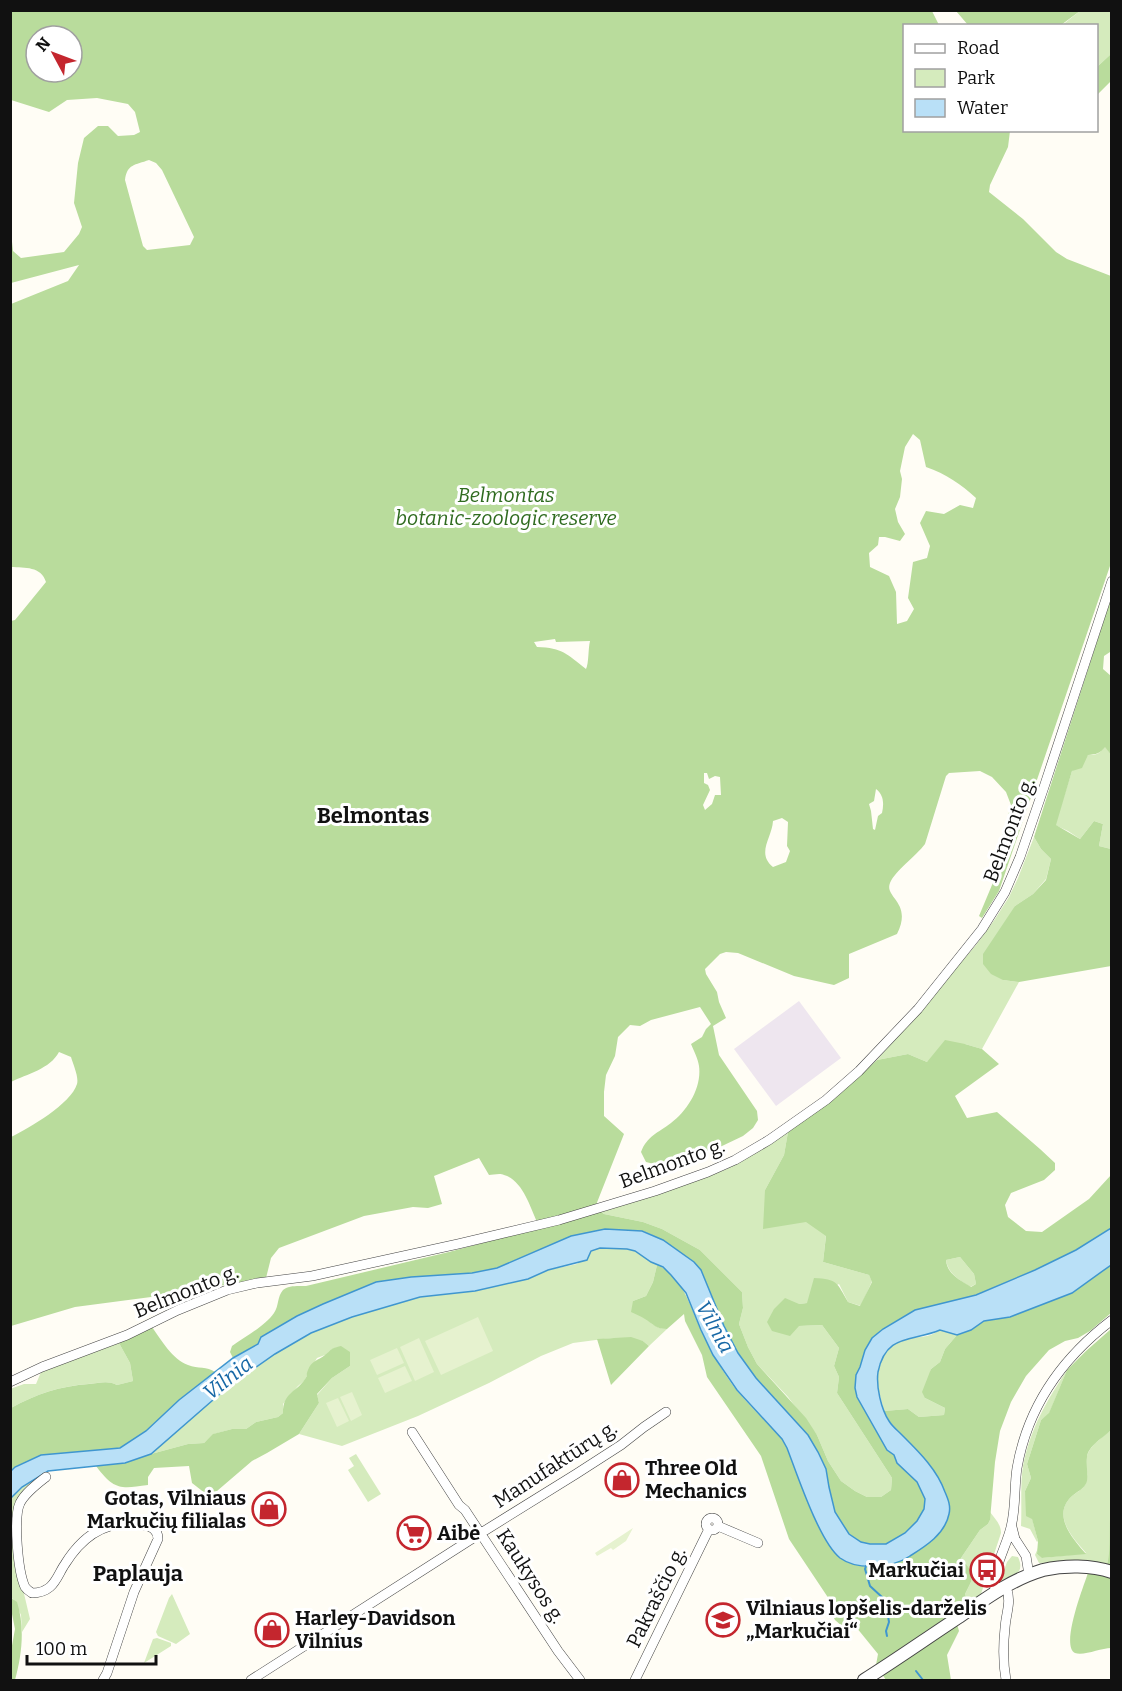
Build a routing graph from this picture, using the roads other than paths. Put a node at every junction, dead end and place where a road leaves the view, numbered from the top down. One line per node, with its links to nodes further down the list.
1 (1112, 581): 3 (street, Belmonto g.)
2 (1112, 1320): 7 (street)
3 (10, 1382)
4 (666, 1413): 8 (street, Manufaktūrų g.)
5 (412, 1432): 8 (street, Kaukysos g.)
6 (46, 1477): 15 (street)
7 (1012, 1526): 10 (street); 11 (street)
8 (481, 1533): 16 (street, Manufaktūrų g.); 17 (street, Kaukysos g.)
9 (758, 1543): 18 (street, Pakraščio g.)
10 (1019, 1545): 11 (street); 13 (street)
11 (1005, 1548): 14 (street)
12 (1112, 1572): 13 (street)
13 (1029, 1575): 14 (street)
14 (1001, 1590): 19 (street); 20 (street)
15 (103, 1680)
16 (251, 1680)
17 (580, 1680)
18 (635, 1680)
19 (864, 1680)
20 (1006, 1680)

